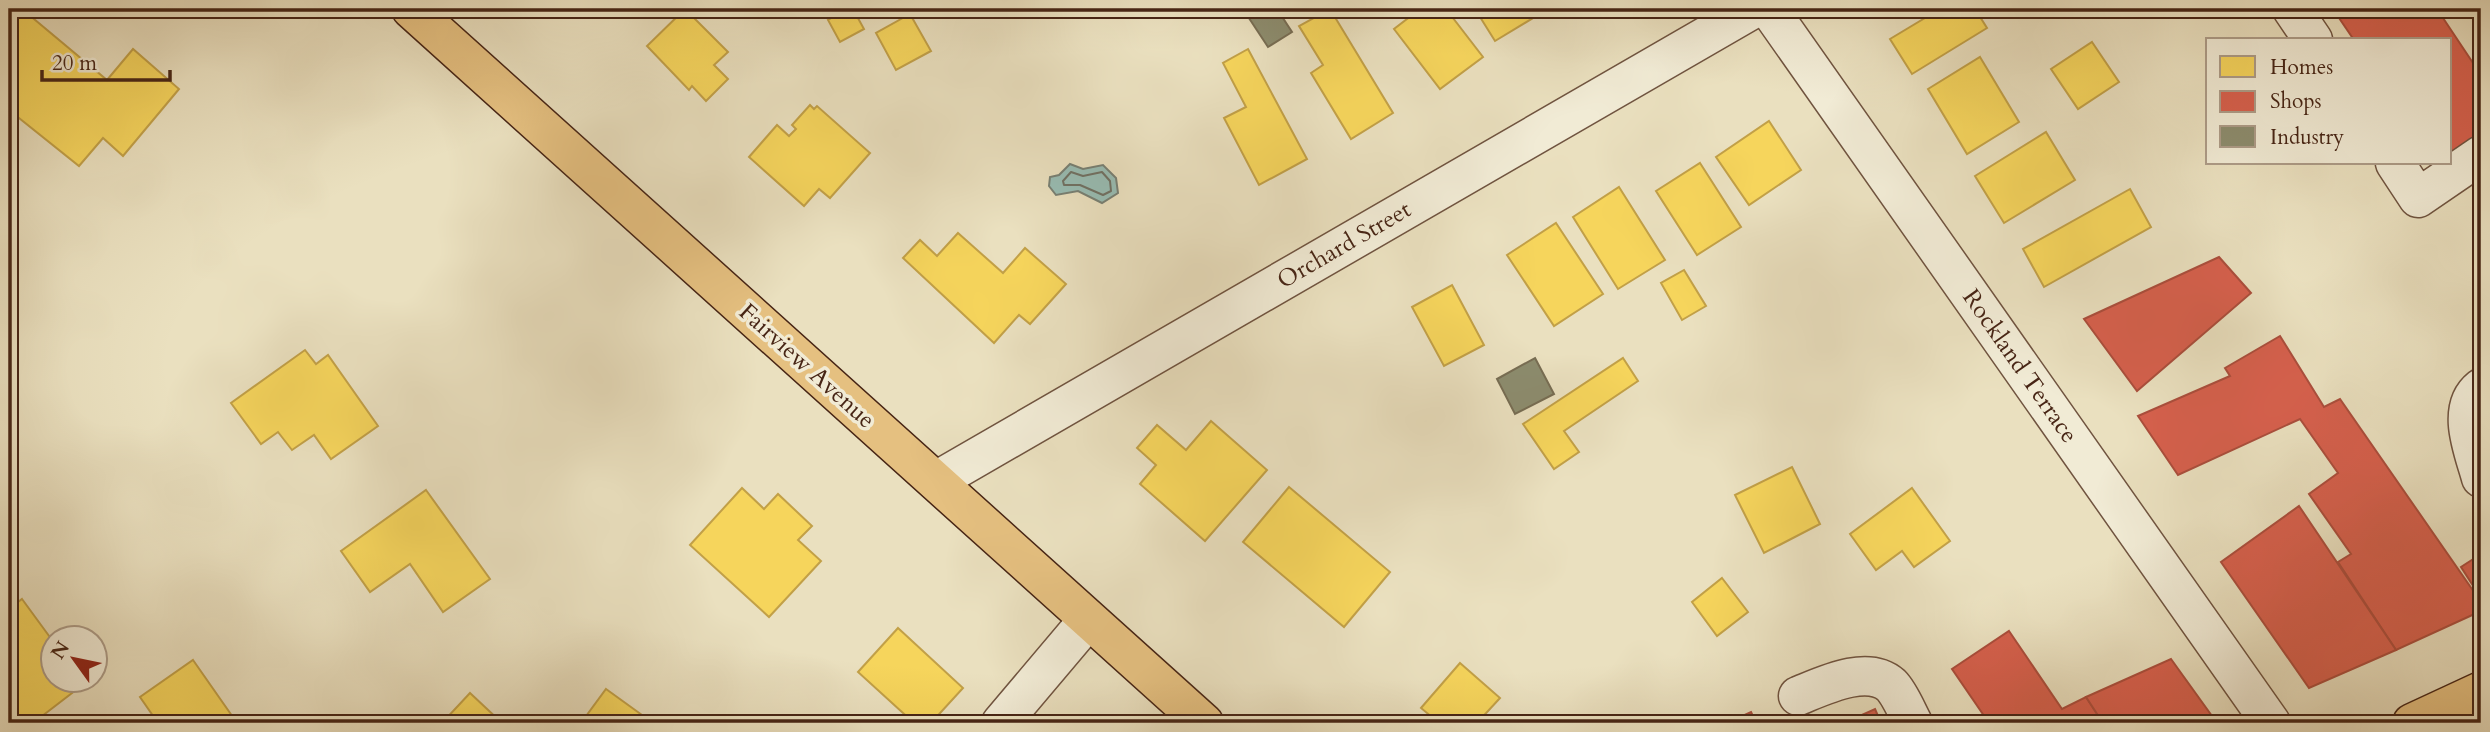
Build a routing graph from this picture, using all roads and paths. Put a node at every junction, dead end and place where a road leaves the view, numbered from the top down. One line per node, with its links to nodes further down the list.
1 (411, 9): 10 (main road, Fairview Avenue)
2 (1753, 9): 10 (street, Orchard Street)
3 (1769, 9): 18 (street, Rockland Terrace)
4 (2292, 9): 5 (street)
5 (2312, 38)
6 (2481, 156): 7 (street)
7 (2396, 164)
8 (2481, 388): 9 (street)
9 (2481, 478)
10 (936, 481): 11 (main road, Fairview Avenue)
11 (1088, 620): 15 (street); 16 (main road, Fairview Avenue)
12 (2481, 691): 14 (main road)
13 (1798, 696): 17 (street)
14 (2430, 719)
15 (1000, 723)
16 (1204, 723)
17 (1913, 723)
18 (2271, 723)

